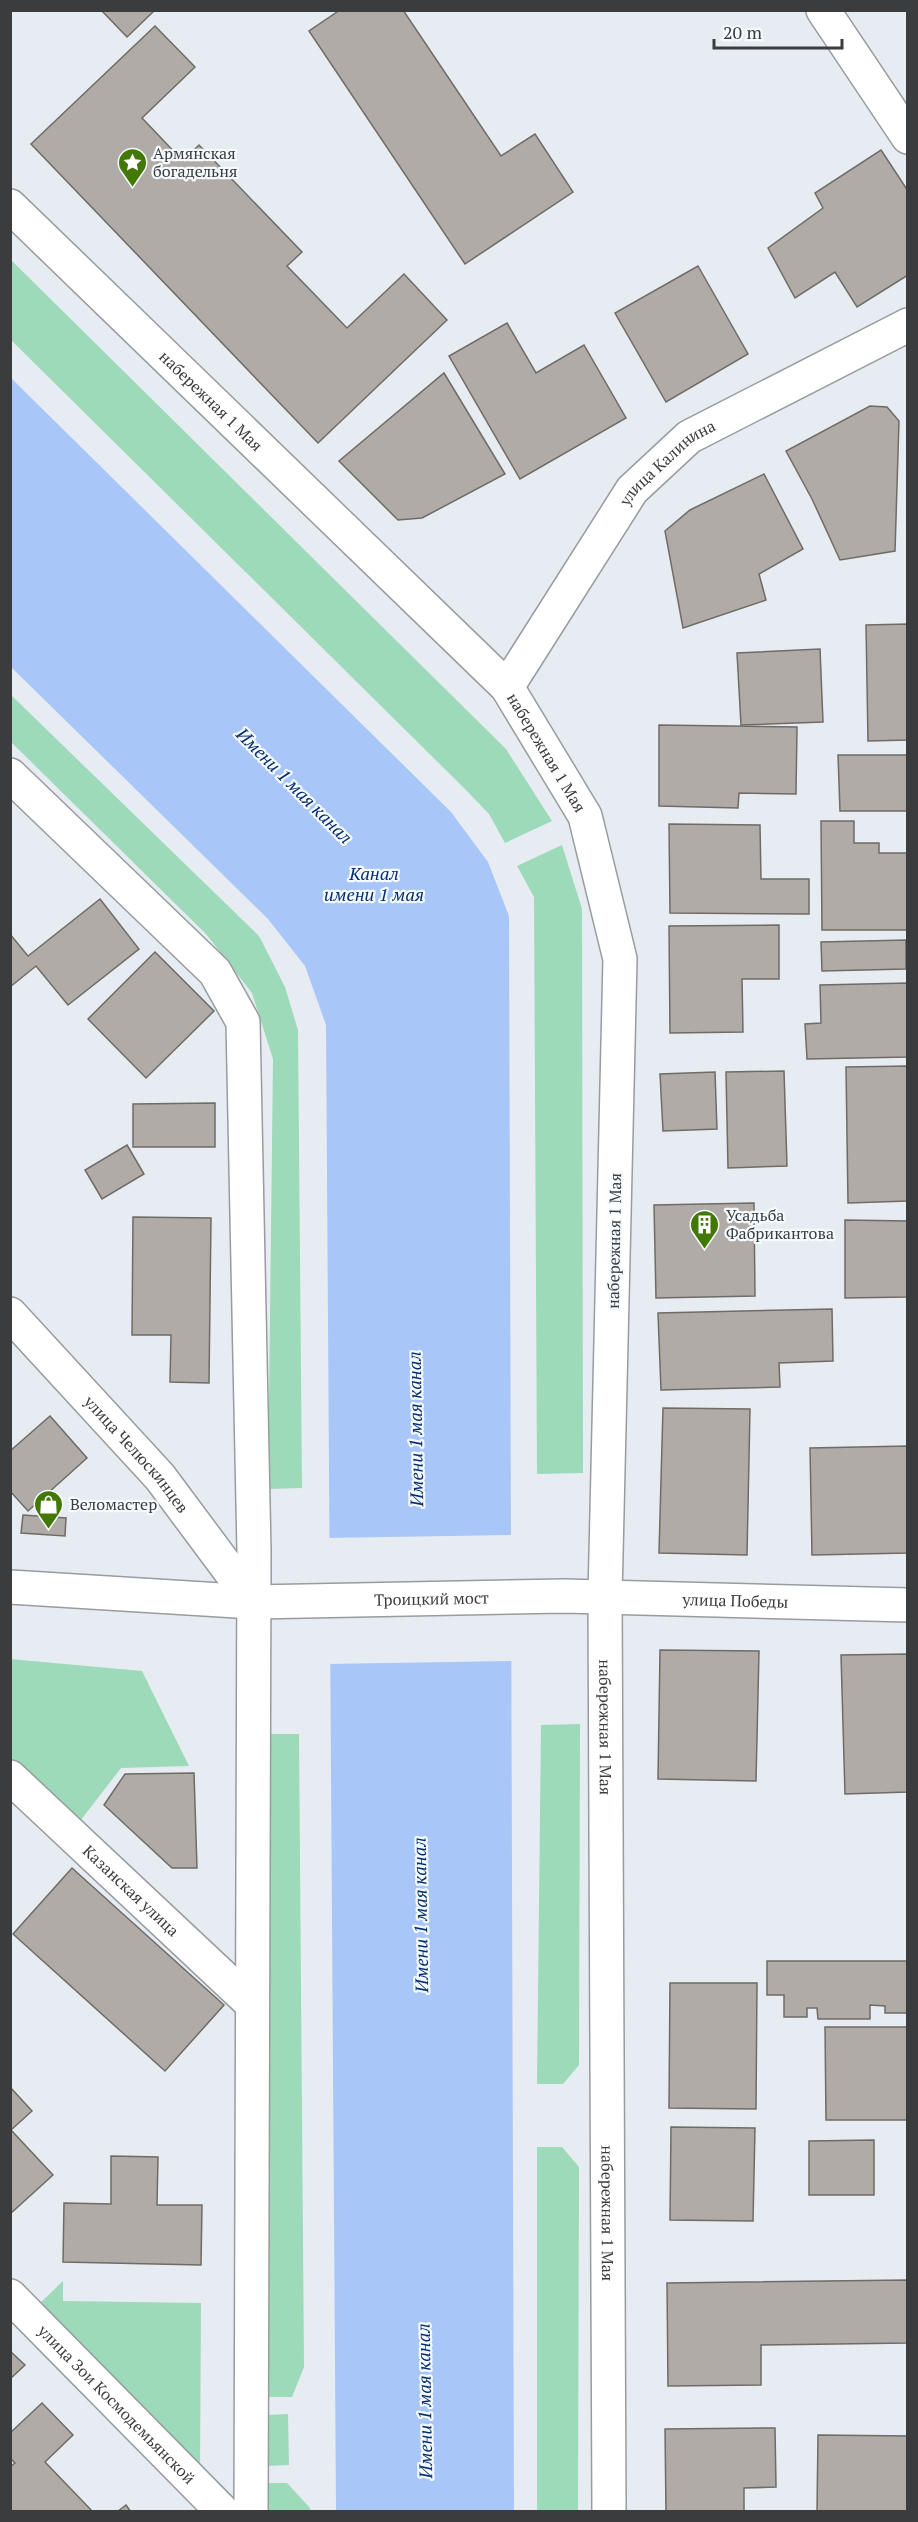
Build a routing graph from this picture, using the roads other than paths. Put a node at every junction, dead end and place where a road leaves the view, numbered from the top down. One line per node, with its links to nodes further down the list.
1 (823, 10): 2 (main road)
2 (908, 137)
3 (10, 206): 5 (main road, набережная 1 Мая)
4 (908, 325): 5 (main road, улица Калинина)
5 (507, 687): 10 (main road, набережная 1 Мая)
6 (10, 775): 11 (main road)
7 (10, 1314): 11 (main road, улица Челюскинцев)
8 (10, 1587): 11 (main road, Троицкий мост)
9 (564, 1596): 10 (main road, улица Победы); 11 (main road, Троицкий мост)
10 (605, 1597): 12 (main road, улица Победы); 18 (main road, набережная 1 Мая)
11 (253, 1602): 14 (main road)
12 (908, 1605)
13 (10, 1777): 14 (main road, Казанская улица)
14 (252, 2004): 17 (main road)
15 (10, 2296): 16 (main road, улица Зои Космодемьянской)
16 (223, 2511)
17 (251, 2511)
18 (609, 2511)

